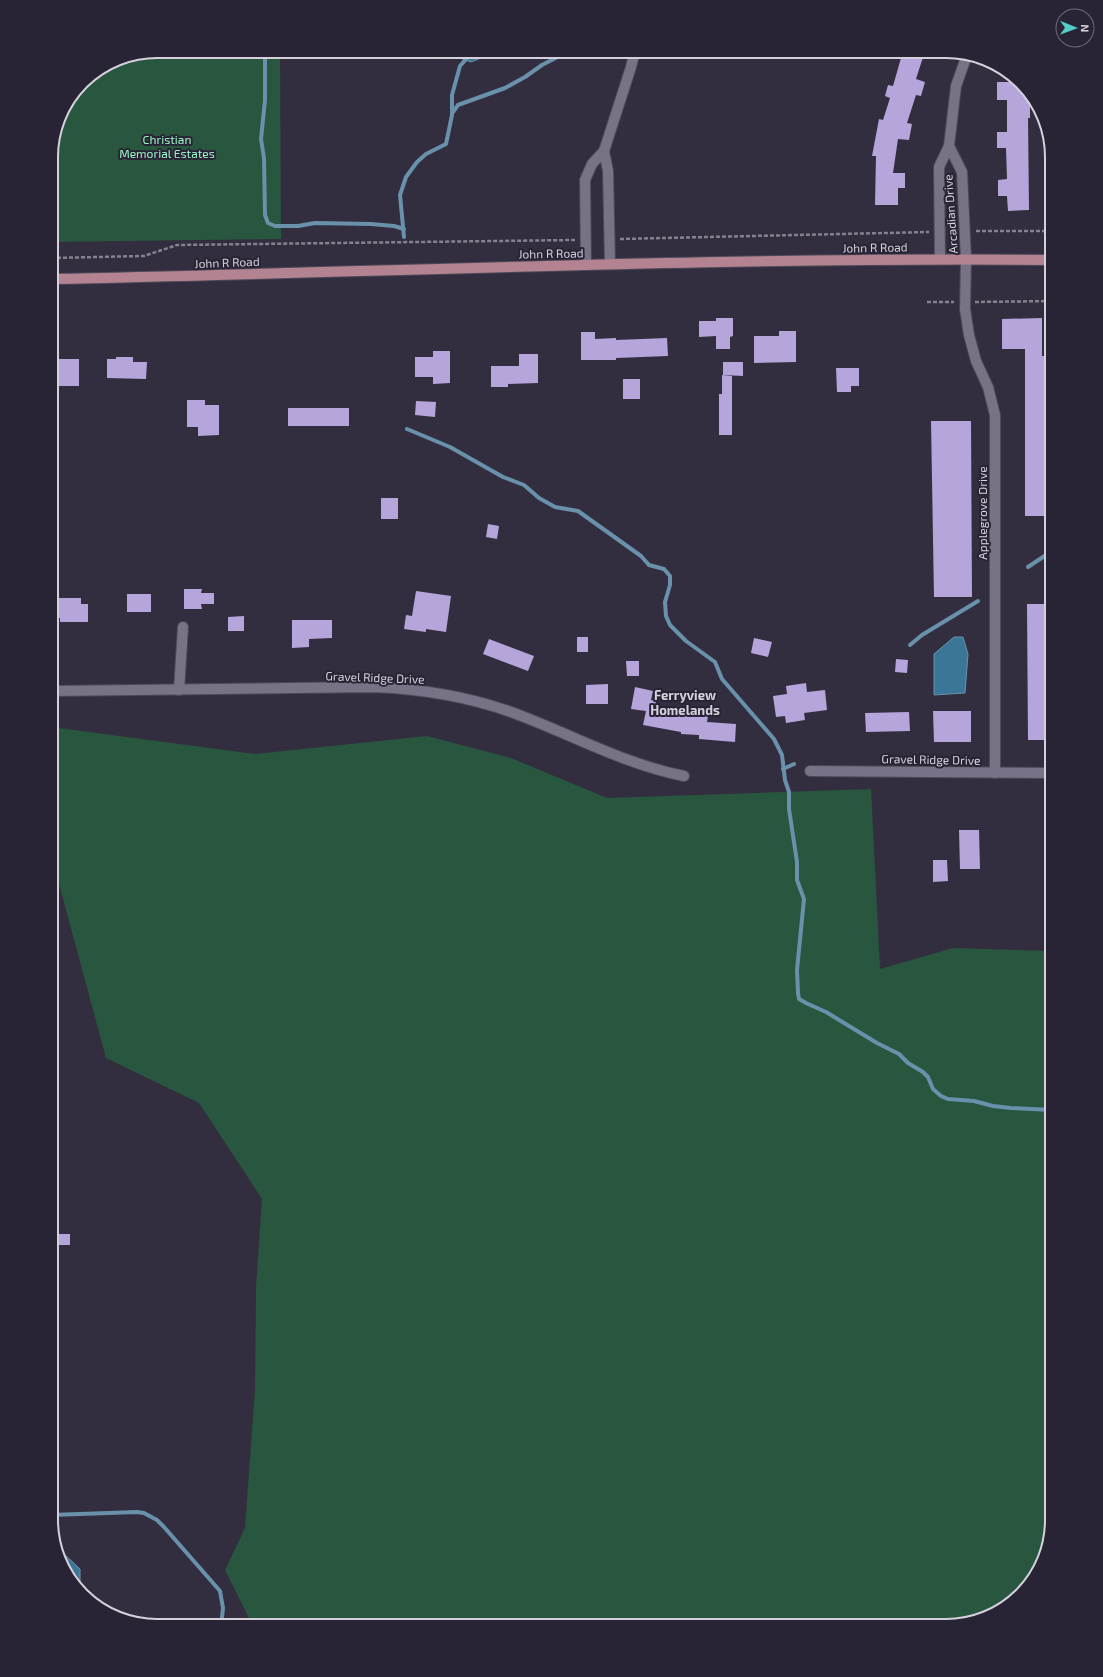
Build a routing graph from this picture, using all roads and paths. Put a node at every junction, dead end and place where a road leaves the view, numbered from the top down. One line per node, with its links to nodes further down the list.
1 (633, 58): 4 (street)
2 (966, 60): 3 (street, Arcadian Drive)
3 (949, 146): 5 (street, Arcadian Drive); 7 (street, Arcadian Drive)
4 (604, 151): 8 (street); 9 (street)
5 (965, 231): 6 (path); 12 (street, Arcadian Drive)
6 (1045, 231)
7 (940, 232): 8 (path); 11 (street, Arcadian Drive)
8 (609, 238): 14 (street)
9 (585, 240): 10 (path); 15 (street)
10 (58, 258)
11 (940, 259): 12 (main road, John R Road); 14 (main road, John R Road)
12 (966, 259): 13 (main road, John R Road); 19 (street, Applegrove Drive)
13 (1045, 260)
14 (610, 264): 15 (main road, John R Road)
15 (586, 265): 16 (main road, John R Road)
16 (58, 279)
17 (1045, 301): 19 (path)
18 (927, 302): 19 (path)
19 (965, 302): 24 (street, Applegrove Drive)
20 (183, 627): 21 (street)
21 (179, 690): 22 (street, Gravel Ridge Drive); 26 (street, Gravel Ridge Drive)
22 (58, 691)
23 (810, 771): 24 (street, Gravel Ridge Drive)
24 (995, 773): 25 (street, Gravel Ridge Drive)
25 (1045, 773)
26 (684, 776)

